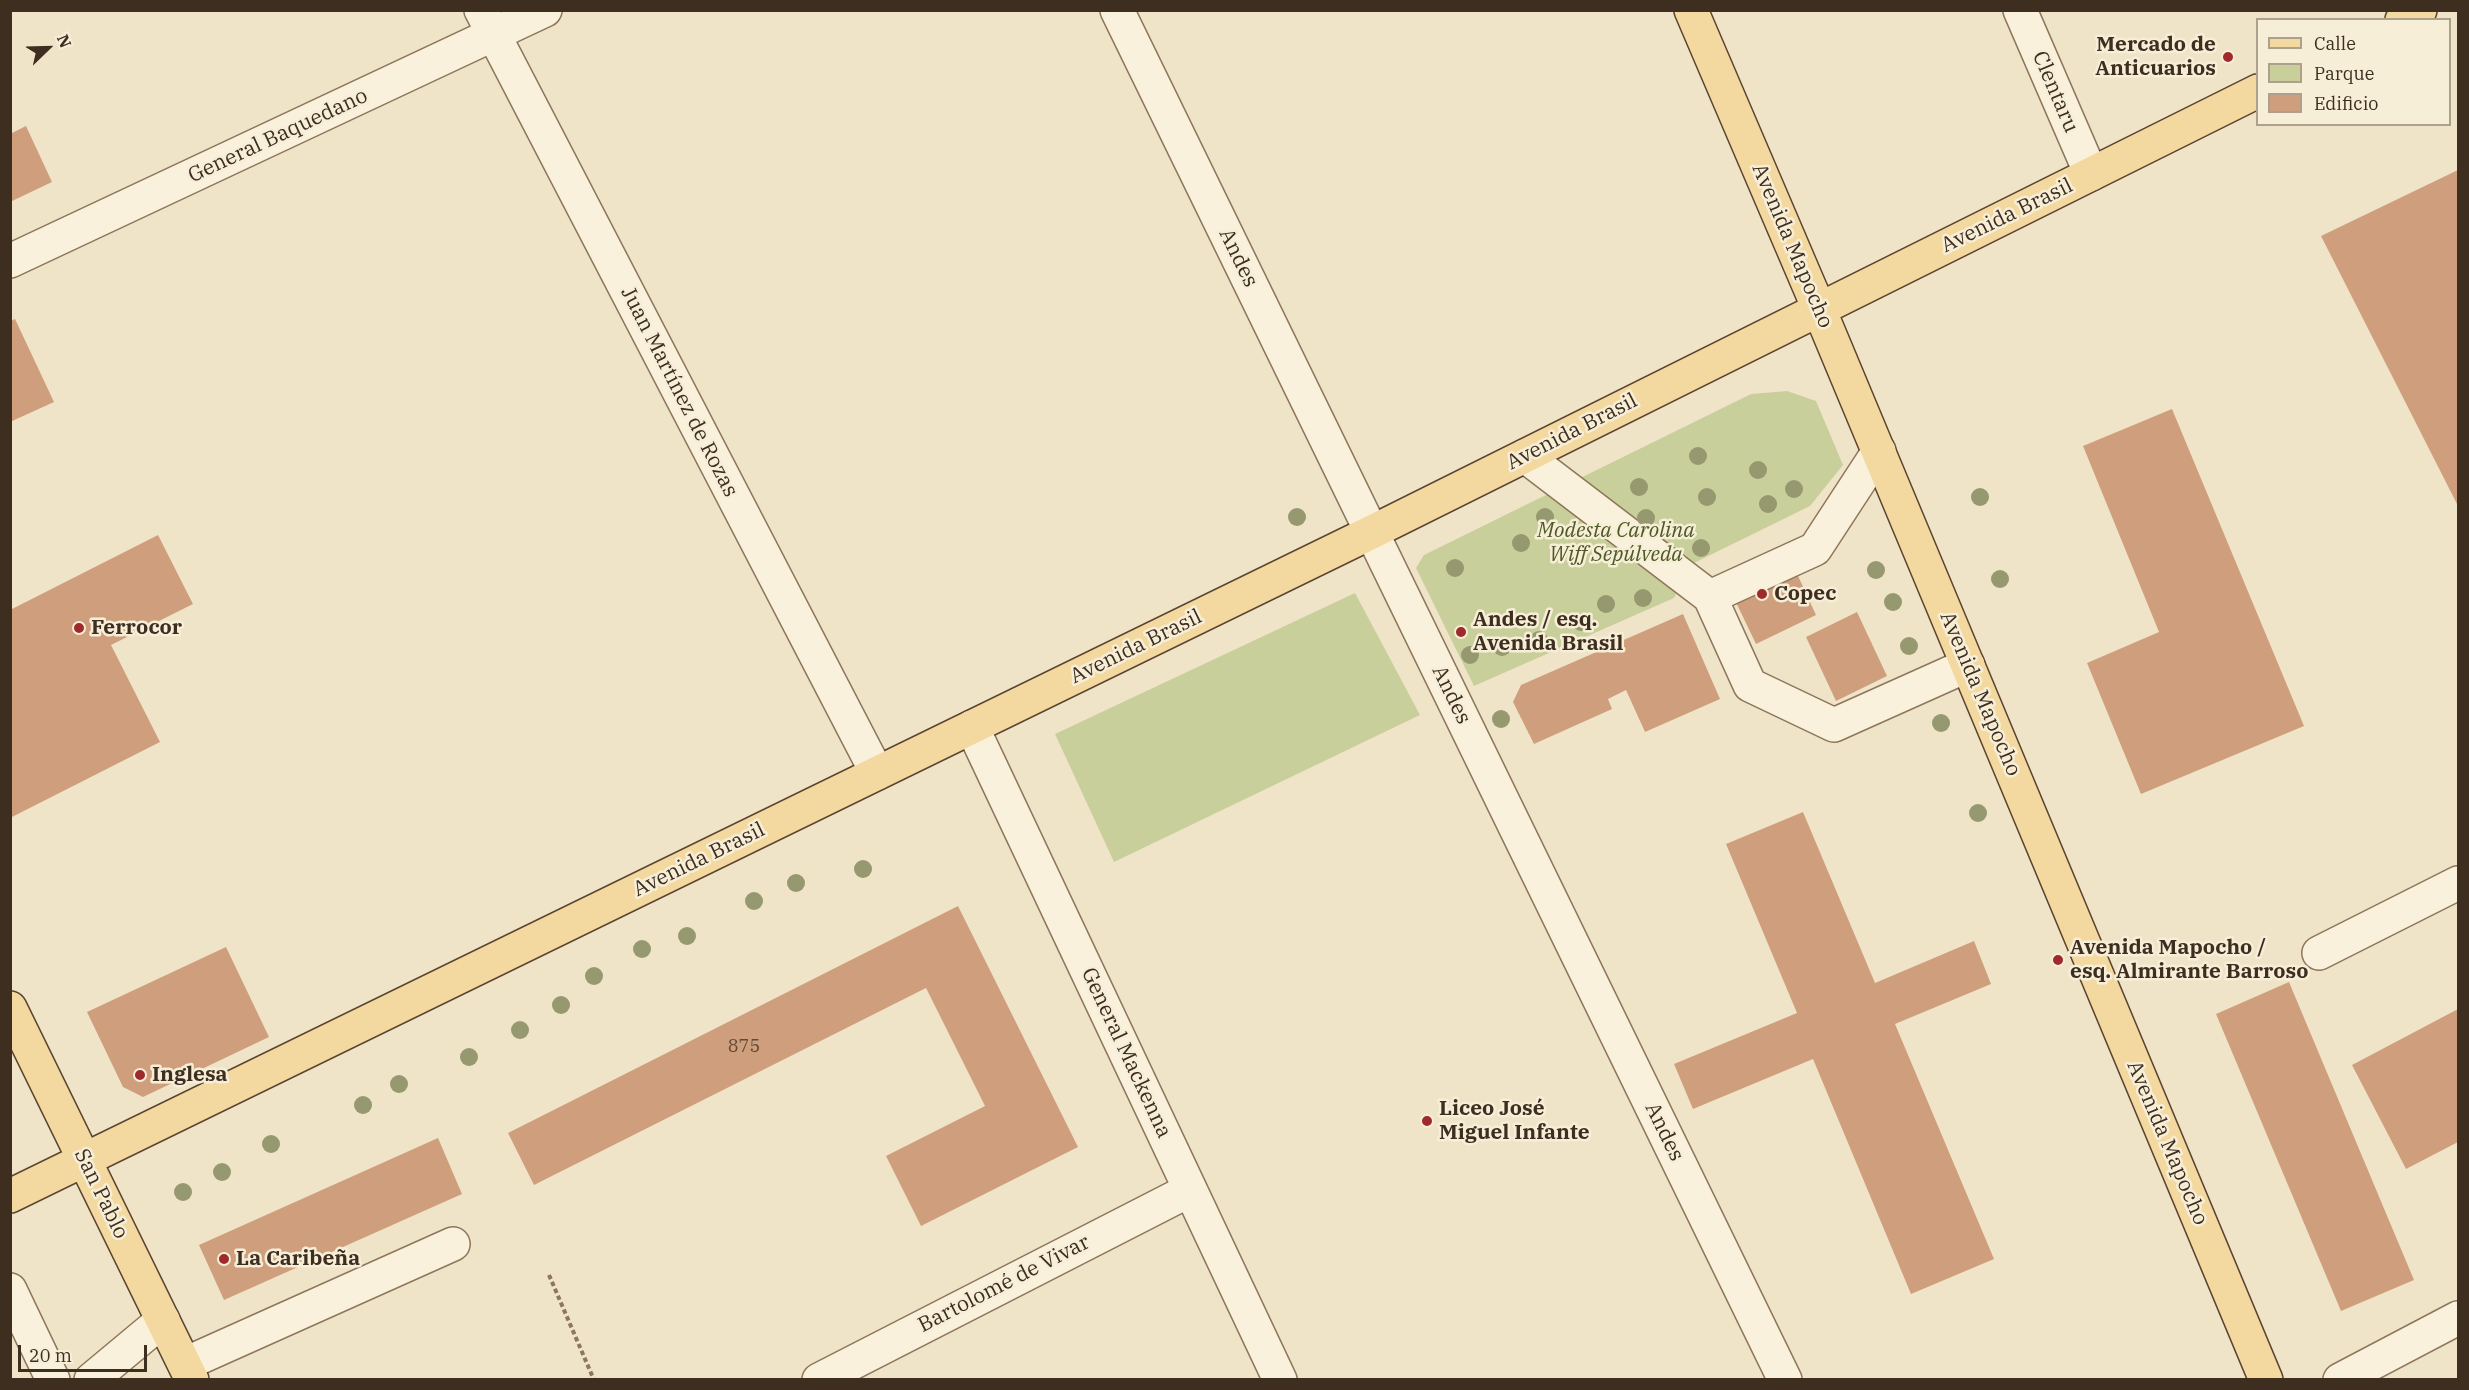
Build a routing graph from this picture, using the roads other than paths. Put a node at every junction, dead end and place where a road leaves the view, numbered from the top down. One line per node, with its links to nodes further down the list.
1 (545, 10): 7 (street, General Baquedano)
2 (1117, 10): 14 (street, Andes)
3 (1691, 10): 11 (main road, Avenida Mapocho)
4 (2020, 10): 9 (street, Clentaru)
5 (2420, 10): 6 (main road)
6 (2406, 18)
7 (487, 23): 10 (street, General Baquedano); 18 (street, Juan Martínez de Rozas)
8 (2256, 92): 9 (main road, Avenida Brasil)
9 (2091, 174): 11 (main road, Avenida Brasil)
10 (10, 261)
11 (1819, 309): 12 (main road, Avenida Mapocho); 13 (main road, Avenida Brasil)
12 (1879, 451): 15 (street); 16 (main road, Avenida Mapocho)
13 (1525, 456): 14 (main road, Avenida Brasil); 15 (street)
14 (1372, 532): 17 (main road, Avenida Brasil); 34 (street, Andes)
15 (1710, 597): 16 (street)
16 (1968, 665): 35 (main road, Avenida Mapocho)
17 (972, 727): 18 (main road, Avenida Brasil); 23 (street, General Mackenna)
18 (877, 773): 22 (main road, Avenida Brasil)
19 (2458, 883): 20 (street)
20 (2319, 954)
21 (10, 1008): 22 (main road, San Pablo)
22 (84, 1160): 24 (main road, Avenida Brasil); 28 (main road, San Pablo)
23 (1190, 1190): 32 (street, Bartolomé de Vivar); 33 (street, General Mackenna)
24 (10, 1196)
25 (453, 1244): 29 (street)
26 (10, 1290): 30 (street)
27 (2458, 1318): 36 (street)
28 (163, 1320): 29 (main road, San Pablo); 31 (street)
29 (188, 1372)
30 (53, 1380)
31 (91, 1380)
32 (819, 1380)
33 (1280, 1380)
34 (1785, 1380)
35 (2266, 1380)
36 (2340, 1380)

